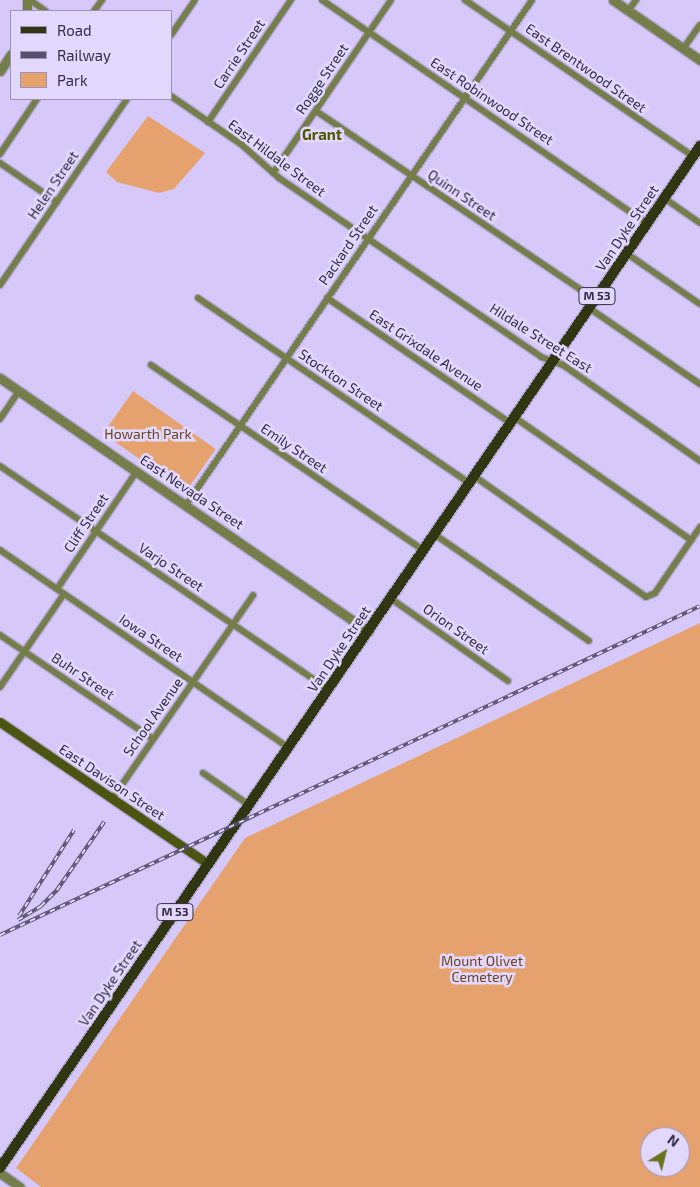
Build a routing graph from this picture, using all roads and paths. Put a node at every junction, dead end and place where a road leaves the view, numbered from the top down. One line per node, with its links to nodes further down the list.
1 (28, 0): 10 (street)
2 (195, 0): 15 (street)
3 (291, 0): 25 (street, Carrie Street)
4 (322, 0): 14 (street, East Robinwood Street)
5 (391, 0): 14 (street, Rogge Street)
6 (465, 0): 13 (street, East Brentwood Street)
7 (532, 0): 13 (street, Packard Street)
8 (612, 0): 11 (street)
9 (636, 0): 11 (street)
10 (44, 10)
11 (628, 11): 16 (street)
12 (700, 25): 16 (street)
13 (510, 31): 21 (street, Packard Street); 28 (street, East Brentwood Street)
14 (369, 32): 21 (street, East Robinwood Street); 24 (street, Rogge Street)
15 (172, 34)
16 (684, 48): 18 (street)
17 (10, 56): 19 (street)
18 (700, 60)
19 (0, 71)
20 (172, 97): 25 (street, East Hildale Street)
21 (465, 98): 31 (street, Packard Street); 34 (street, East Robinwood Street)
22 (36, 100): 27 (street)
23 (126, 100): 33 (street, Helen Street)
24 (316, 110): 30 (street, Rogge Street); 31 (street, Quinn Street)
25 (208, 122): 30 (street, East Hildale Street)
26 (700, 146): 28 (main road, Van Dyke Street / M 53)
27 (0, 154)
28 (693, 156): 32 (main road, Van Dyke Street / M 53)
29 (0, 163): 33 (street)
30 (273, 173): 36 (street, East Hildale Street)
31 (412, 175): 36 (street, Packard Street); 41 (street, Quinn Street)
32 (664, 198): 34 (main road, Van Dyke Street / M 53); 35 (street)
33 (57, 202): 38 (street, Helen Street)
34 (647, 222): 37 (main road, Van Dyke Street / M 53)
35 (700, 223)
36 (368, 239): 40 (street, Packard Street); 44 (street, Hildale Street East)
37 (626, 253): 41 (main road, Van Dyke Street / M 53); 42 (street)
38 (0, 285)
39 (198, 298): 43 (street, Stockton Street)
40 (327, 298): 43 (street, Packard Street); 50 (street, East Grixdale Avenue)
41 (592, 304): 44 (main road, Van Dyke Street / M 53); 47 (street, Quinn Street)
42 (700, 304)
43 (286, 358): 51 (street, Packard Street); 55 (street, Stockton Street)
44 (553, 361): 50 (main road, Van Dyke Street / M 53); 52 (street, Hildale Street East)
45 (151, 365): 51 (street, Emily Street)
46 (0, 378): 48 (street, East Nevada Street)
47 (700, 384)
48 (19, 391): 49 (street); 54 (street, East Nevada Street)
49 (0, 420)
50 (512, 420): 55 (main road, Van Dyke Street / M 53); 60 (street, East Grixdale Avenue)
51 (240, 426): 56 (street, Packard Street); 62 (street, Emily Street)
52 (700, 461)
53 (0, 466): 58 (street, Varjo Street)
54 (137, 471): 56 (street, East Nevada Street); 58 (street, Cliff Street)
55 (472, 479): 59 (main road, Van Dyke Street / M 53); 60 (street, Stockton Street)
56 (186, 505): 68 (street, East Nevada Street)
57 (700, 527): 60 (street)
58 (96, 531): 63 (street, Cliff Street); 67 (street, Varjo Street)
59 (434, 534): 62 (main road, Van Dyke Street / M 53); 70 (street)
60 (691, 540)
61 (0, 550): 63 (street, Iowa Street)
62 (423, 550): 66 (main road, Van Dyke Street / M 53)
63 (57, 589): 64 (street, Iowa Street)
64 (64, 594): 71 (street); 73 (street, Iowa Street)
65 (253, 595): 67 (street, School Avenue)
66 (390, 598): 68 (main road, Van Dyke Street / M 53); 72 (street, Orion Street)
67 (233, 625): 73 (street, School Avenue); 75 (street, Varjo Street)
68 (368, 631): 75 (main road, Van Dyke Street / M 53)
69 (0, 635): 71 (street, Buhr Street)
70 (589, 641)
71 (24, 651): 74 (street); 77 (street, Buhr Street)
72 (508, 681)
73 (192, 682): 77 (street, School Avenue); 78 (street, Iowa Street)
74 (0, 687)
75 (328, 689): 78 (main road, Van Dyke Street / M 53)
76 (0, 722): 80 (main road, East Davison Street)
77 (153, 739): 80 (street, School Avenue)
78 (288, 747): 81 (main road, Van Dyke Street / M 53)
79 (203, 773): 81 (street)
80 (112, 798): 82 (main road, East Davison Street)
81 (248, 805): 82 (main road, Van Dyke Street / M 53)
82 (208, 864): 83 (main road, Van Dyke Street / M 53)
83 (0, 1168)
84 (0, 1173): 85 (street)
85 (20, 1187)

